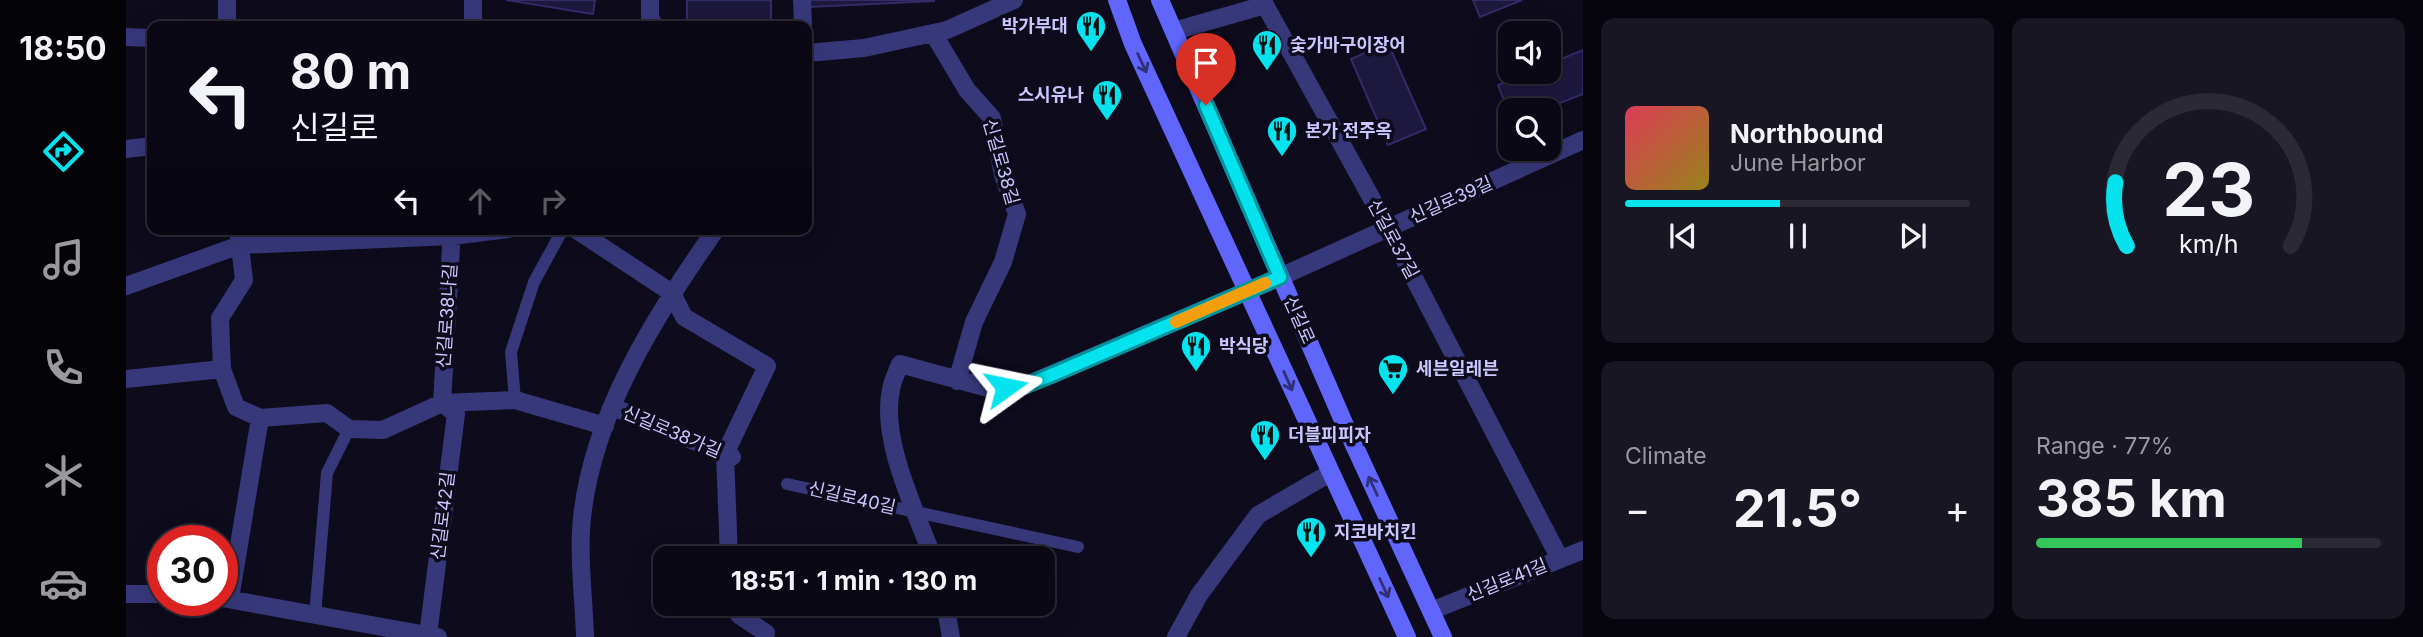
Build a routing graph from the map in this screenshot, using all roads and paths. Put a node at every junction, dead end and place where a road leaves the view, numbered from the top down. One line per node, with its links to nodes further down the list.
1 (227, 0): 9 (street)
2 (473, 0): 10 (street)
3 (650, 0): 11 (street)
4 (802, 0): 12 (street)
5 (1014, 0): 14 (street)
6 (1117, 0): 30 (main road, 신길로, one-way to 30)
7 (1160, 0): 13 (main road, 신길로)
8 (1272, 3): 13 (street, 신길로37길); 21 (street, 신길로37길)
9 (227, 21)
10 (472, 21)
11 (652, 21)
12 (803, 21)
13 (1174, 31): 28 (main road, 신길로)
14 (933, 33): 17 (street); 34 (street, 신길로38길)
15 (126, 37): 16 (street)
16 (147, 38)
17 (812, 53)
18 (1583, 140): 21 (street, 신길로39길)
19 (147, 147): 20 (street)
20 (126, 149)
21 (1388, 228): 28 (street, 신길로39길); 50 (street, 신길로37길)
22 (324, 235): 27 (street)
23 (452, 235): 36 (street, 신길로38나길)
24 (560, 235): 35 (lane)
25 (584, 235): 31 (street)
26 (712, 235): 31 (street, 신길로38가길)
27 (239, 237): 29 (street); 32 (street)
28 (1280, 277): 30 (street, 신길로39길); 54 (main road, 신길로, one-way to 28)
29 (126, 286)
30 (1248, 290): 34 (street, 신길로40길); 42 (main road, 신길로, one-way to 42)
31 (672, 293): 37 (street, 신길로38가길); 41 (street)
32 (222, 369): 33 (street); 38 (street)
33 (126, 379)
34 (957, 382): 44 (street, 신길로40길)
35 (515, 400): 36 (street, 신길로38가길); 39 (street, 신길로38가길)
36 (442, 402): 40 (street, 신길로38가길); 58 (street, 신길로42길)
37 (613, 407): 39 (street, 신길로38가길); 41 (street, 신길로38가길)
38 (260, 418): 40 (street, 신길로38가길); 45 (street)
39 (605, 426): 59 (street, 신길로38가길)
40 (349, 429): 55 (lane)
41 (729, 455): 46 (street)
42 (1330, 473): 62 (street); 63 (main road, 신길로, one-way to 63)
43 (787, 484): 44 (lane, 신길로40길)
44 (916, 513): 47 (street, 신길로40길); 48 (lane, 신길로40길)
45 (238, 535)
46 (729, 546)
47 (928, 546)
48 (1077, 547)
49 (1583, 550): 50 (street, 신길로41길)
50 (1560, 559): 54 (street, 신길로41길)
51 (126, 594): 52 (street)
52 (147, 594)
53 (238, 601): 55 (street, 신길로42길)
54 (1431, 611): 64 (main road, 신길로)
55 (315, 615): 58 (street, 신길로42길)
56 (740, 616): 60 (street)
57 (947, 616): 61 (street)
58 (433, 636)
59 (585, 637)
60 (765, 637)
61 (951, 637)
62 (1175, 637)
63 (1406, 637)
64 (1443, 637)

